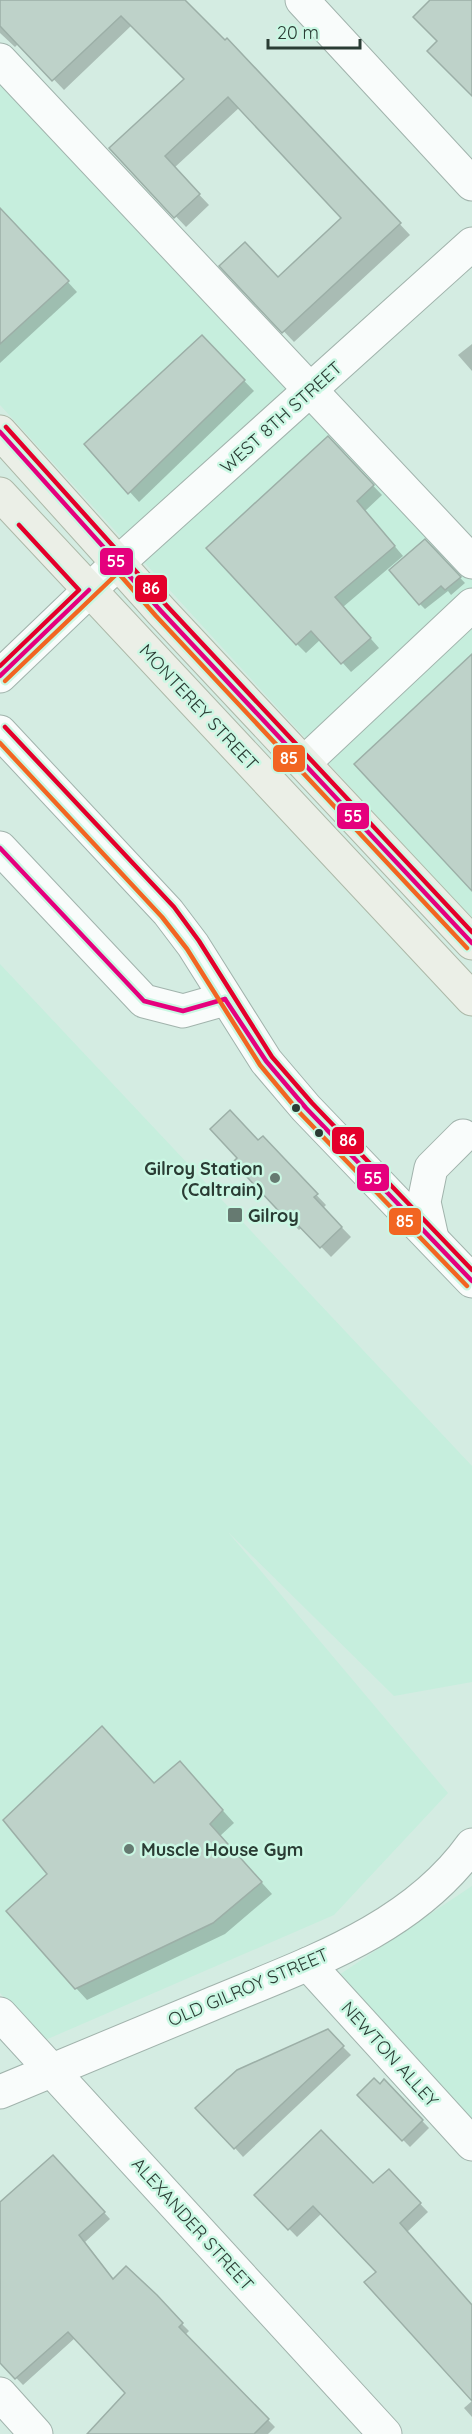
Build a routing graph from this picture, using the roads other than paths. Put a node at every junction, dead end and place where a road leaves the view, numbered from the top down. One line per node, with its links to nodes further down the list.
1 (302, 0): 3 (street)
2 (0, 60): 5 (street)
3 (472, 183)
4 (472, 244): 5 (street, WEST 8TH STREET)
5 (310, 392): 8 (street, WEST 8TH STREET); 9 (street)
6 (0, 432): 8 (main road)
7 (0, 494): 10 (main road, MONTEREY STREET)
8 (119, 562): 10 (street, WEST 8TH STREET); 14 (main road)
9 (472, 562)
10 (89, 590): 12 (street, WEST 8TH STREET); 18 (main road, MONTEREY STREET)
11 (472, 605): 14 (street)
12 (9, 667)
13 (0, 732): 17 (street)
14 (304, 763): 16 (main road)
15 (0, 848): 17 (street)
16 (472, 943)
17 (225, 999): 20 (street)
18 (472, 999)
19 (463, 1136): 20 (street)
20 (432, 1238): 21 (street)
21 (472, 1281)
22 (469, 1855): 23 (street, OLD GILROY STREET)
23 (308, 1964): 25 (street, OLD GILROY STREET); 27 (street, NEWTON ALLEY)
24 (0, 2014): 25 (street, ALEXANDER STREET)
25 (52, 2071): 26 (street, OLD GILROY STREET); 30 (street, ALEXANDER STREET)
26 (0, 2092)
27 (472, 2145)
28 (0, 2394): 29 (street)
29 (36, 2434)
30 (385, 2434)

